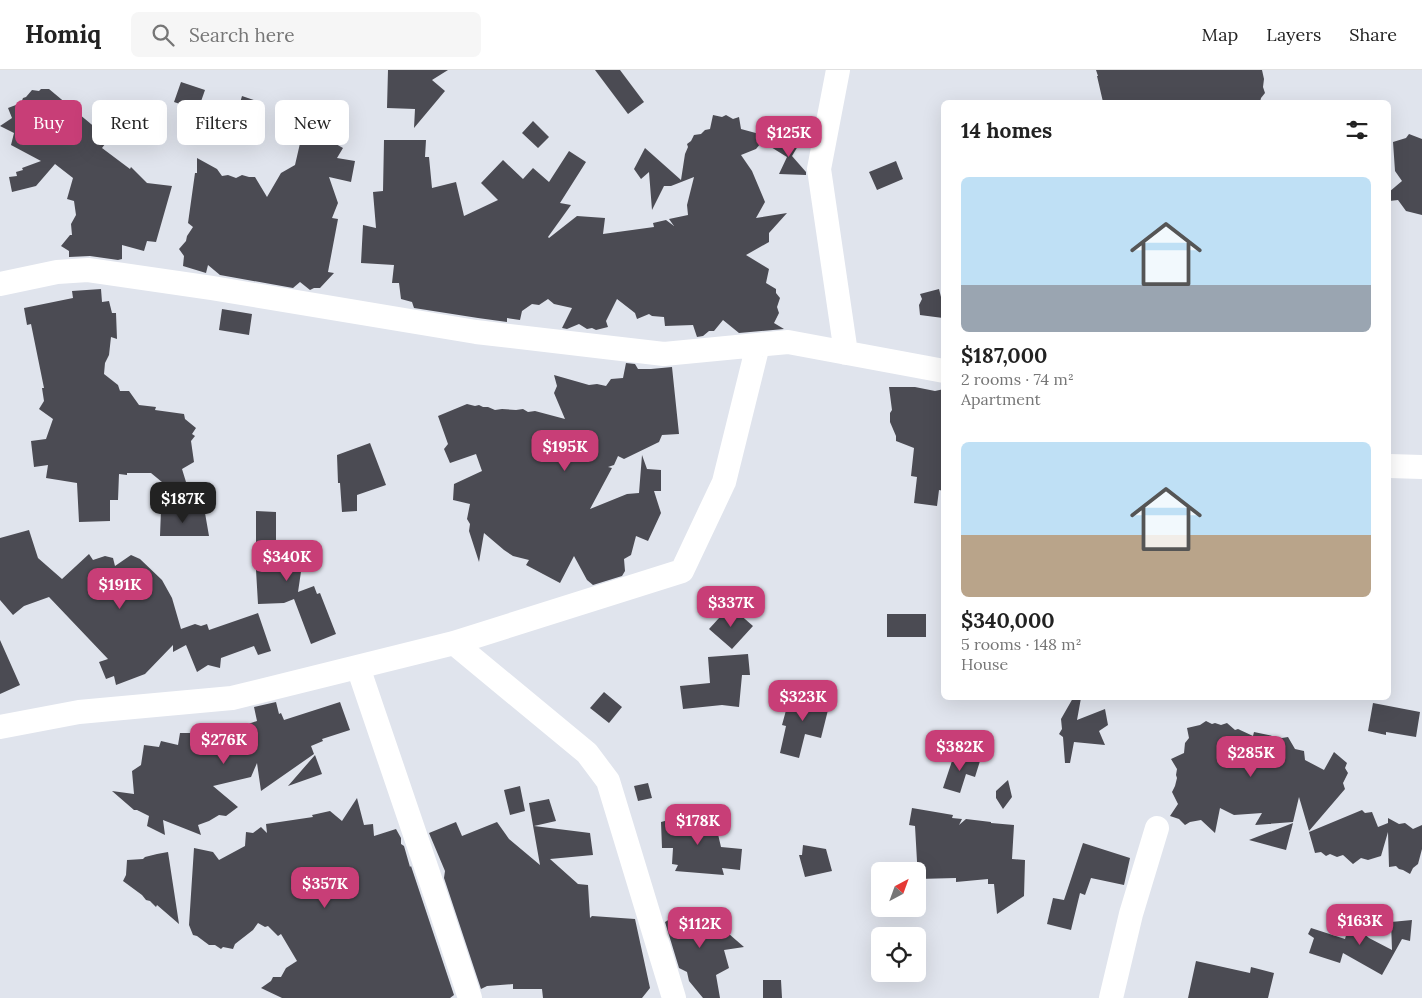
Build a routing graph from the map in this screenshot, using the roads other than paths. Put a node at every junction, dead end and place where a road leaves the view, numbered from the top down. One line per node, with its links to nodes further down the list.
1 (838, 70): 4 (street)
2 (0, 284): 3 (street)
3 (758, 345): 4 (street); 8 (street)
4 (846, 353): 5 (street)
5 (941, 370)
6 (1391, 466): 7 (street)
7 (1422, 467)
8 (454, 643): 9 (street); 13 (street)
9 (358, 667): 10 (street); 12 (street)
10 (0, 727)
11 (1157, 828): 14 (street)
12 (470, 998)
13 (674, 998)
14 (1111, 998)

